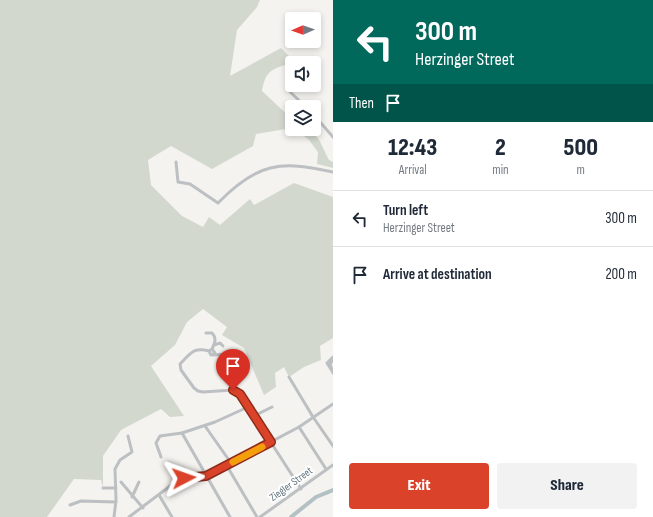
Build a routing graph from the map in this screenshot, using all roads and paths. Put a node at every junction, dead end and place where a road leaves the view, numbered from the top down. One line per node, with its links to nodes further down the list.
1 (290, 92): 2 (street)
2 (299, 100)
3 (321, 122): 5 (street)
4 (333, 130): 5 (street)
5 (330, 132): 6 (street)
6 (333, 137)
7 (176, 162): 8 (street)
8 (333, 172)
9 (206, 333): 10 (street)
10 (214, 345): 11 (street); 12 (street)
11 (223, 346)
12 (210, 350): 13 (street); 19 (street)
13 (239, 353)
14 (333, 357): 16 (street)
15 (333, 360): 16 (street)
16 (332, 372)
17 (289, 377): 22 (street)
18 (333, 404): 22 (street)
19 (248, 407): 21 (street); 23 (street)
20 (272, 407): 21 (street)
21 (254, 416): 27 (street)
22 (313, 417): 24 (street); 28 (street)
23 (205, 426): 25 (street); 30 (street)
24 (299, 426): 27 (street); 33 (street)
25 (182, 433): 29 (street); 34 (street)
26 (128, 436): 38 (street)
27 (271, 442): 30 (street); 39 (street)
28 (333, 446)
29 (162, 457)
30 (231, 463): 32 (street)
31 (333, 465): 33 (street, Ziegler Street)
32 (227, 466): 34 (street); 49 (street)
33 (326, 469): 39 (street, Ziegler Street)
34 (206, 476): 40 (street); 48 (street)
35 (120, 482): 41 (street)
36 (139, 482): 41 (street)
37 (103, 488): 38 (street)
38 (116, 488): 42 (street)
39 (301, 489): 49 (street, Ziegler Street)
40 (160, 495): 44 (street); 47 (street)
41 (132, 497): 44 (street)
42 (116, 502): 43 (street); 45 (street)
43 (70, 505)
44 (143, 508): 46 (street)
45 (114, 517)
46 (129, 517)
47 (172, 517)
48 (228, 517)
49 (259, 517)

